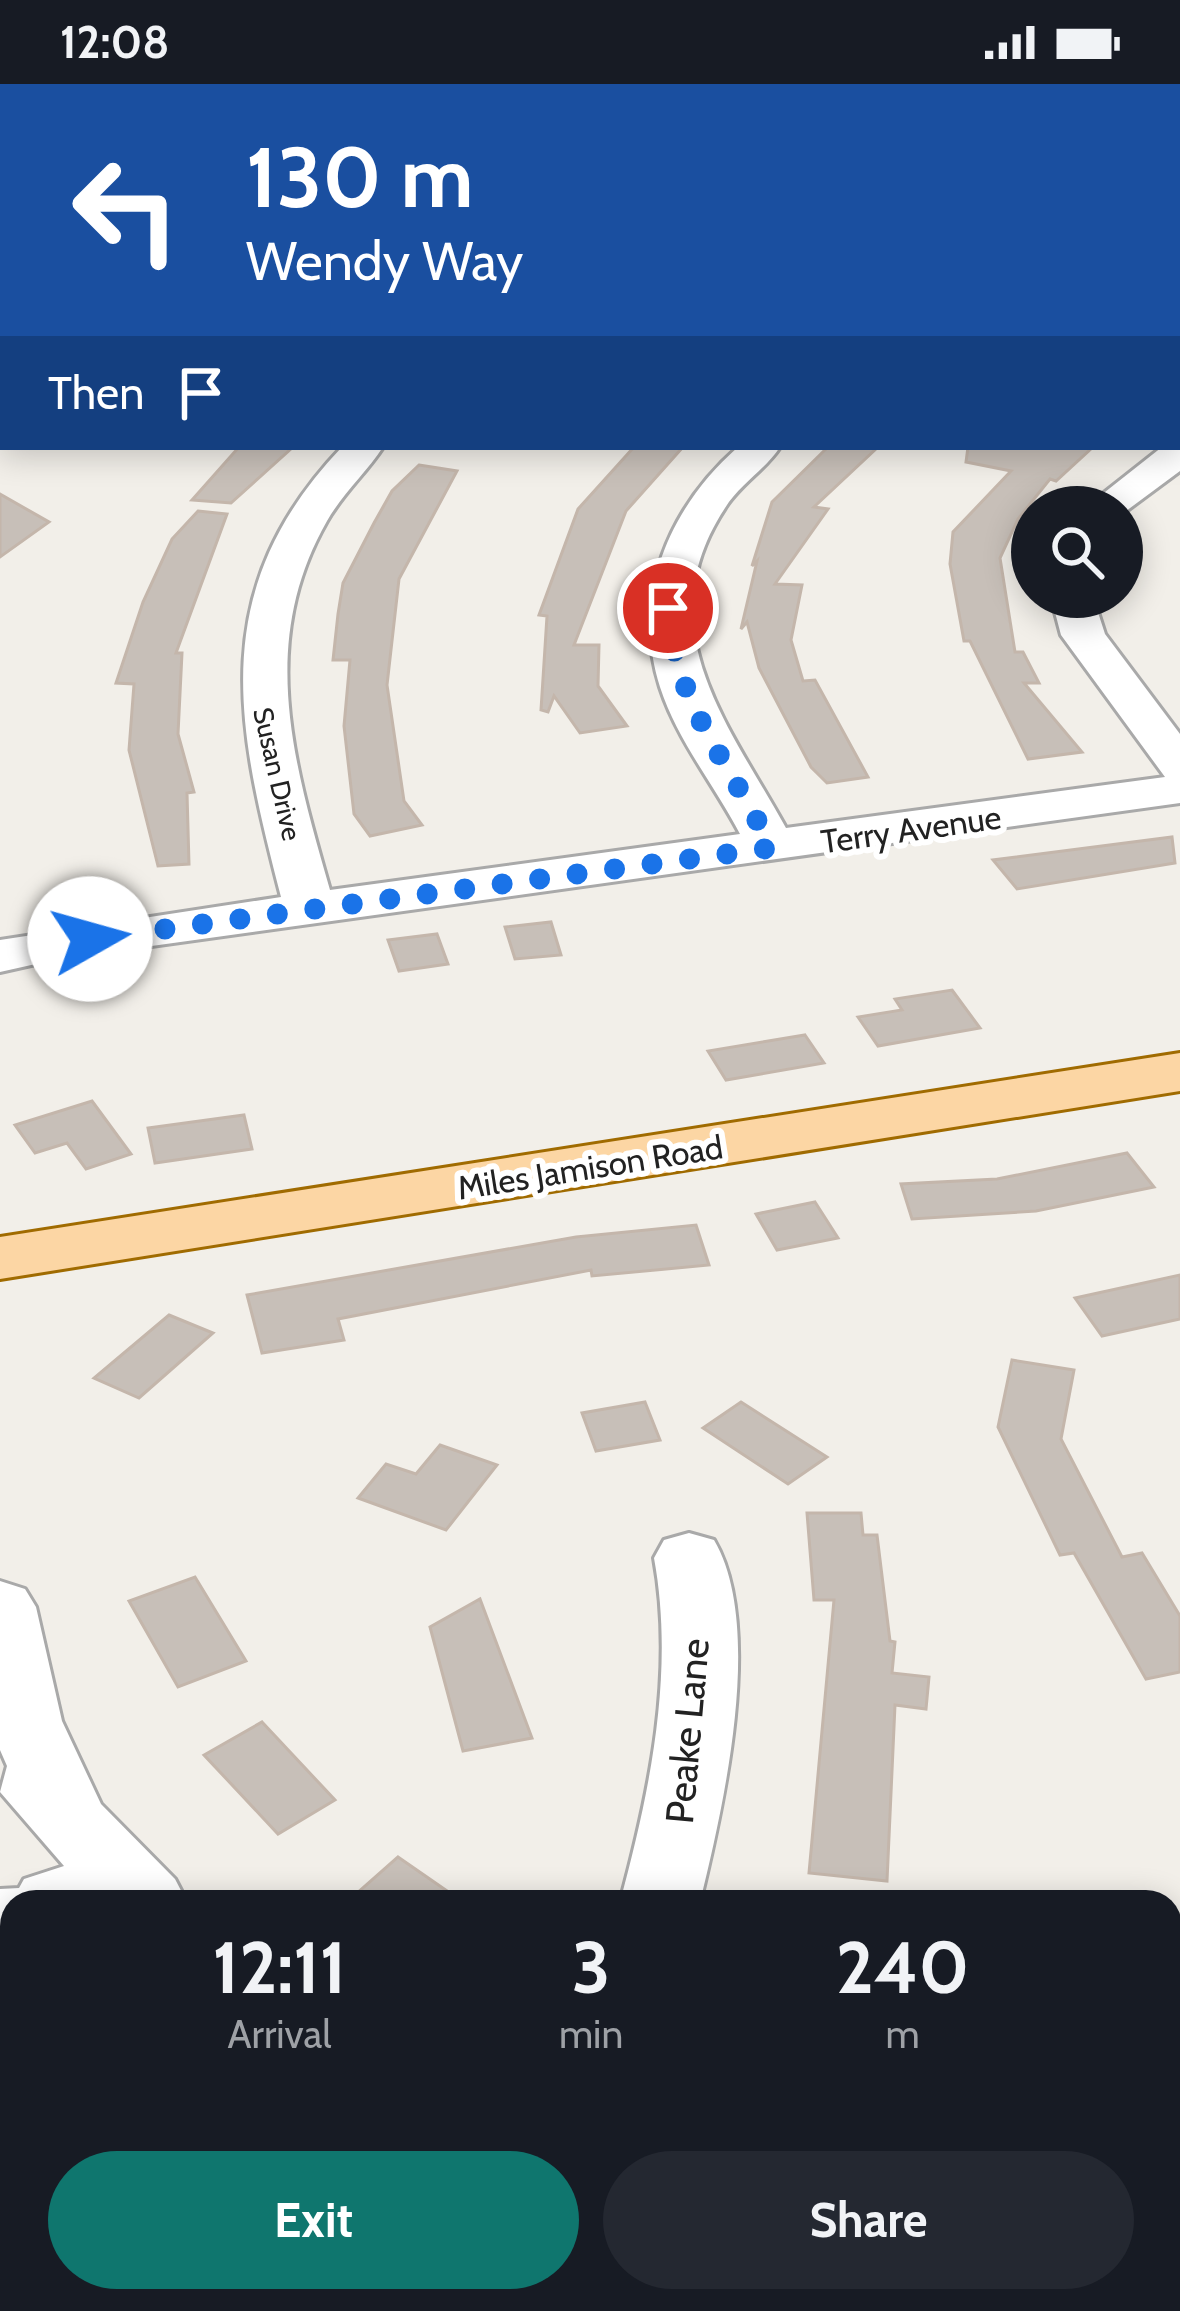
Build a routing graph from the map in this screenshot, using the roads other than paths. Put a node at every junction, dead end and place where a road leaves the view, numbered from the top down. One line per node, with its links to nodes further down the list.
1 (362, 450): 9 (street, Susan Drive)
2 (757, 450): 8 (street)
3 (1180, 452): 4 (street)
4 (1134, 486)
5 (1078, 618): 6 (street)
6 (1180, 766)
7 (1180, 789): 8 (street, Terry Avenue)
8 (771, 848): 9 (street, Terry Avenue)
9 (298, 911): 10 (street, Terry Avenue)
10 (0, 956)
11 (1180, 1072): 12 (main road, Miles Jamison Road)
12 (0, 1258)
13 (688, 1558): 18 (street, Peake Lane)
14 (0, 1607): 16 (street)
15 (0, 1755): 16 (street)
16 (66, 1813): 17 (street)
17 (136, 1890)
18 (663, 1890)

